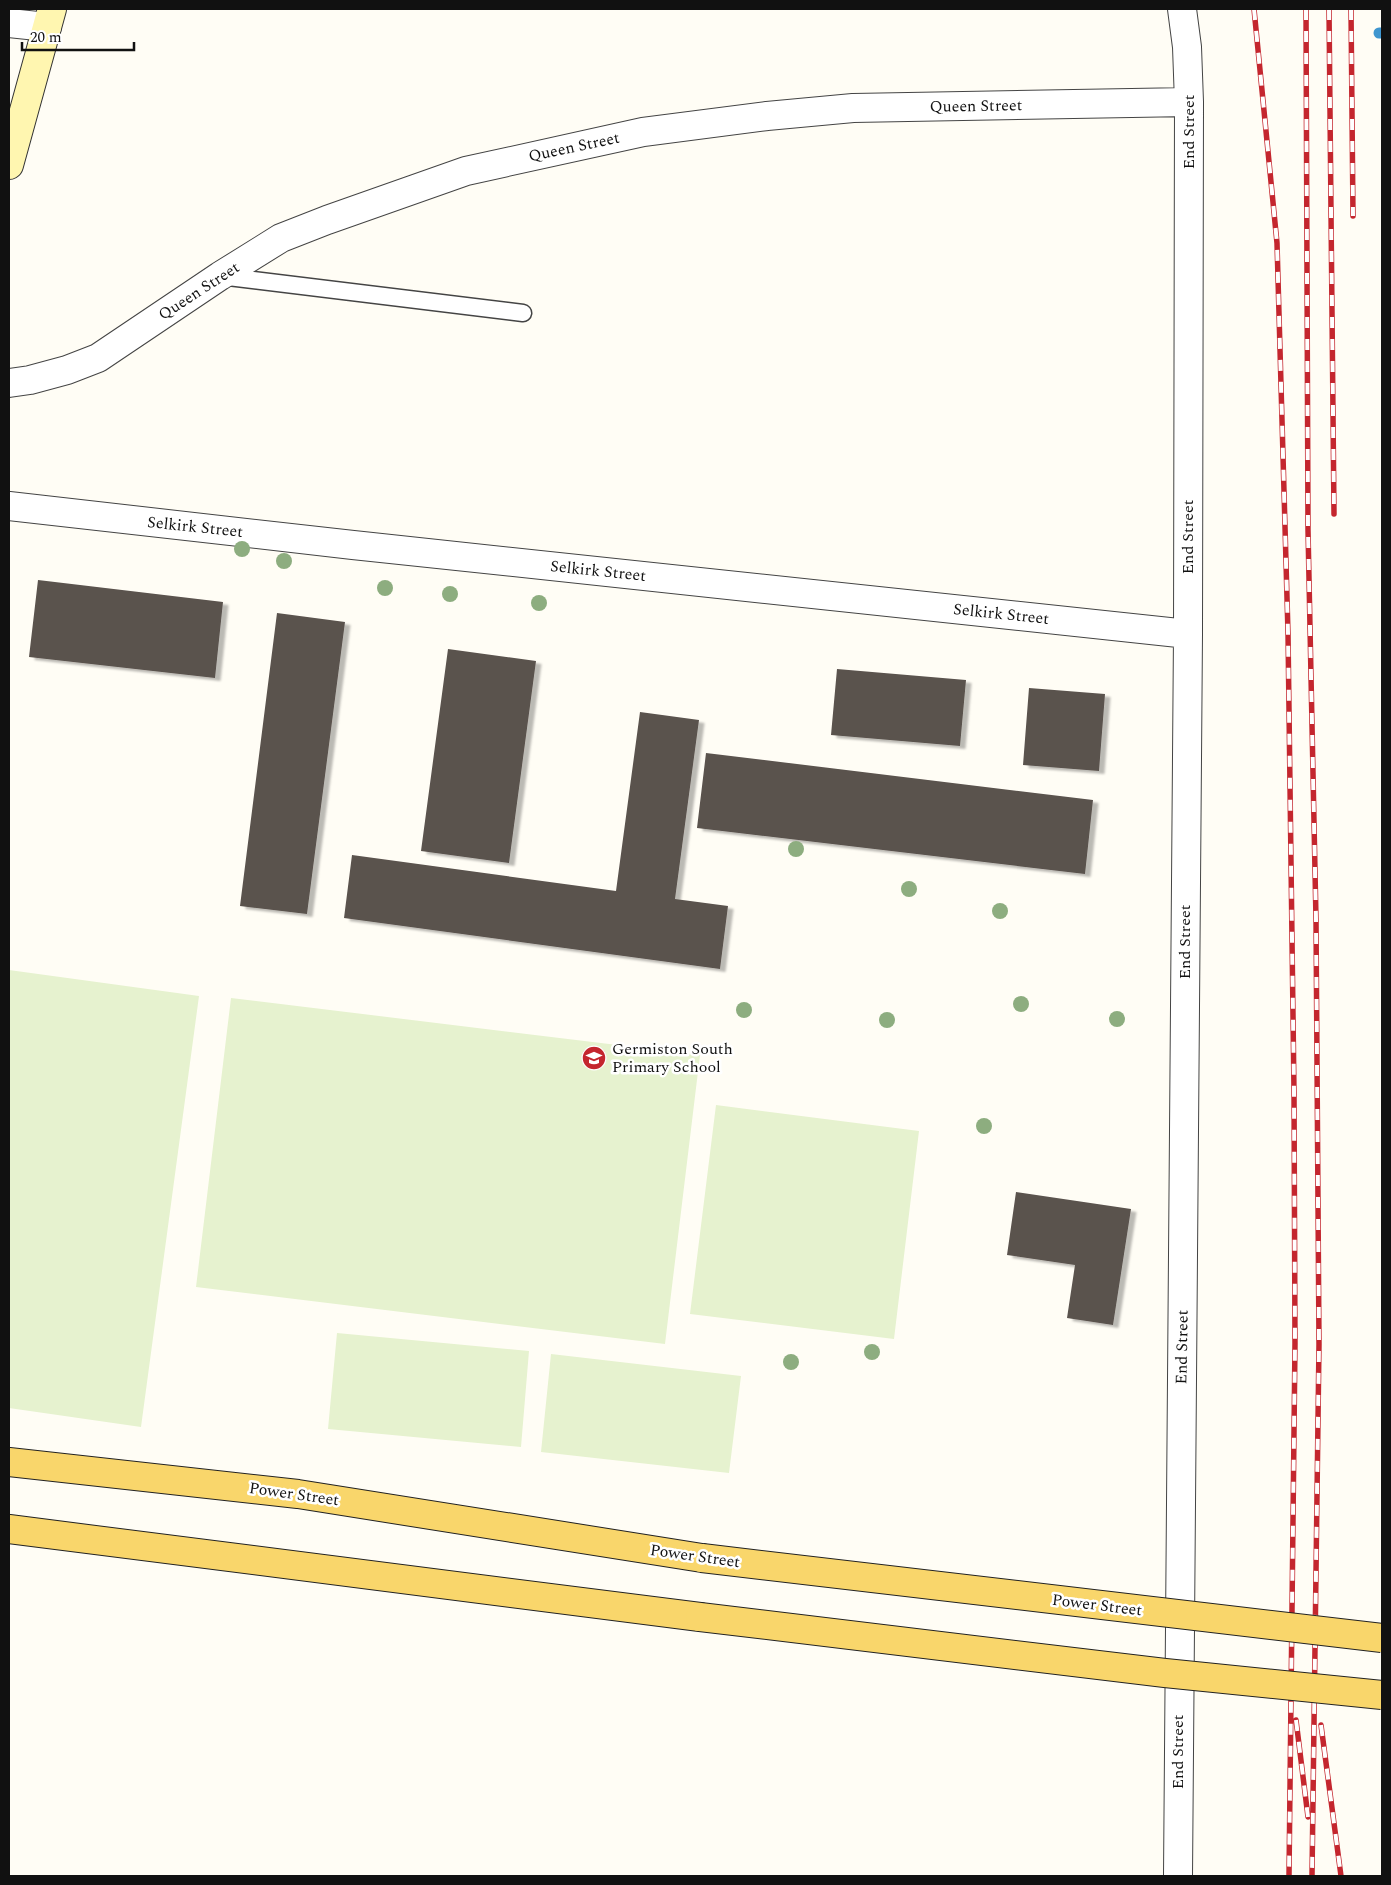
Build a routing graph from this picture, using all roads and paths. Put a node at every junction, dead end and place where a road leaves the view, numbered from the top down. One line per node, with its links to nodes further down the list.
1 (1182, 9): 4 (street, End Street)
2 (49, 18): 3 (street); 5 (main road)
3 (9, 23)
4 (1189, 102): 6 (street, Queen Street); 10 (street, End Street)
5 (9, 165)
6 (220, 276): 7 (lane); 8 (street, Queen Street)
7 (523, 313)
8 (9, 383)
9 (9, 506): 10 (street, Selkirk Street)
10 (1188, 634): 15 (street, End Street)
11 (9, 1462): 13 (main road, Power Street, bridge)
12 (9, 1529): 14 (main road, bridge)
13 (1382, 1638)
14 (1382, 1695)
15 (1178, 1876)

